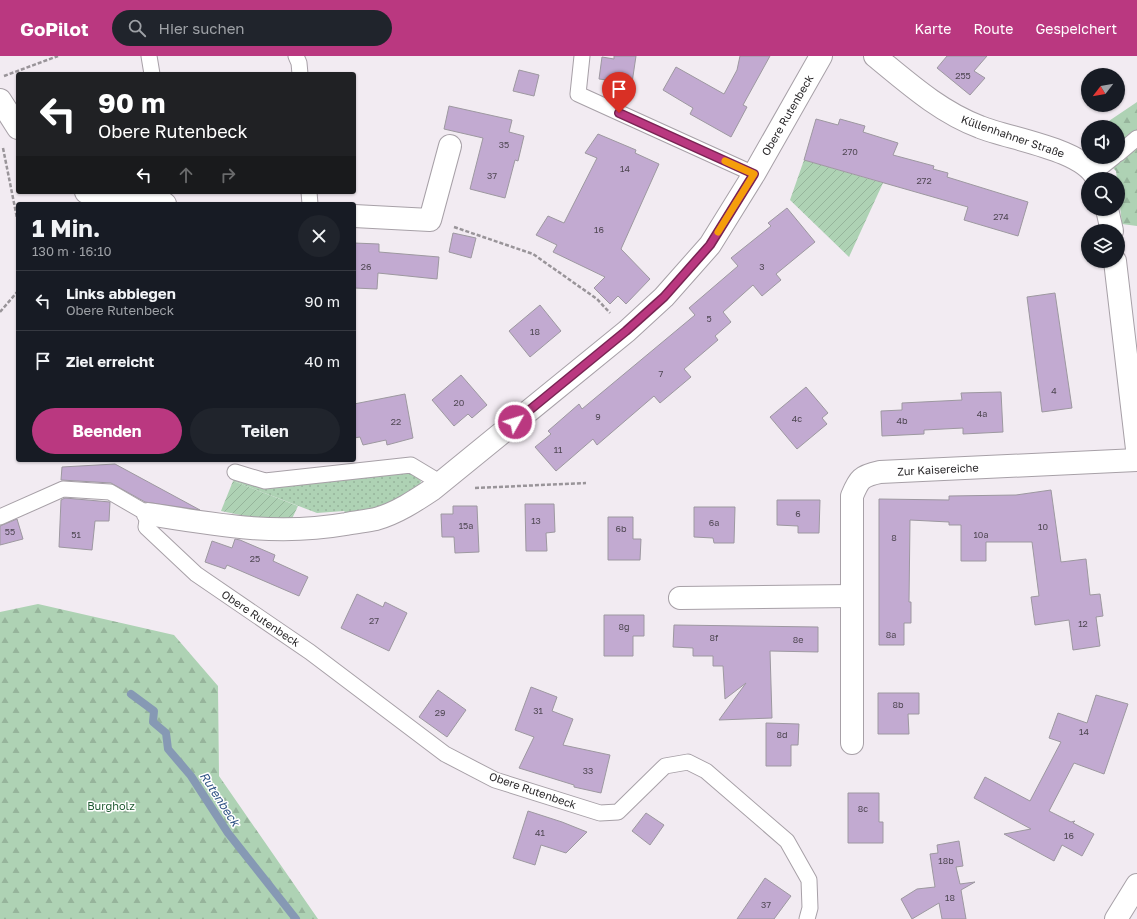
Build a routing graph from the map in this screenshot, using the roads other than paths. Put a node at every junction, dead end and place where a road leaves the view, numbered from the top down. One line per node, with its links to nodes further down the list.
1 (149, 56): 6 (lane)
2 (296, 56): 7 (lane)
3 (582, 56): 14 (lane)
4 (821, 56): 14 (street, Obere Rutenbeck)
5 (875, 56): 12 (street, Küllenhahner Straße)
6 (152, 72)
7 (300, 72)
8 (1137, 138): 10 (lane)
9 (450, 146): 17 (street)
10 (1125, 148)
11 (1107, 164): 13 (lane)
12 (1091, 172)
13 (1099, 172)
14 (754, 174): 22 (street, Obere Rutenbeck)
15 (95, 194): 16 (street)
16 (145, 202)
17 (356, 216)
18 (1117, 268): 19 (street)
19 (1137, 449)
20 (1137, 460): 25 (street, Zur Kaisereiche)
21 (235, 472): 22 (lane)
22 (441, 483): 23 (street, Obere Rutenbeck)
23 (148, 514): 24 (lane, Obere Rutenbeck); 29 (lane, Obere Rutenbeck)
24 (0, 517)
25 (852, 596): 26 (street); 27 (street, Zur Kaisereiche)
26 (680, 598)
27 (852, 743)
28 (1137, 885): 30 (street)
29 (807, 919)
30 (1116, 919)

